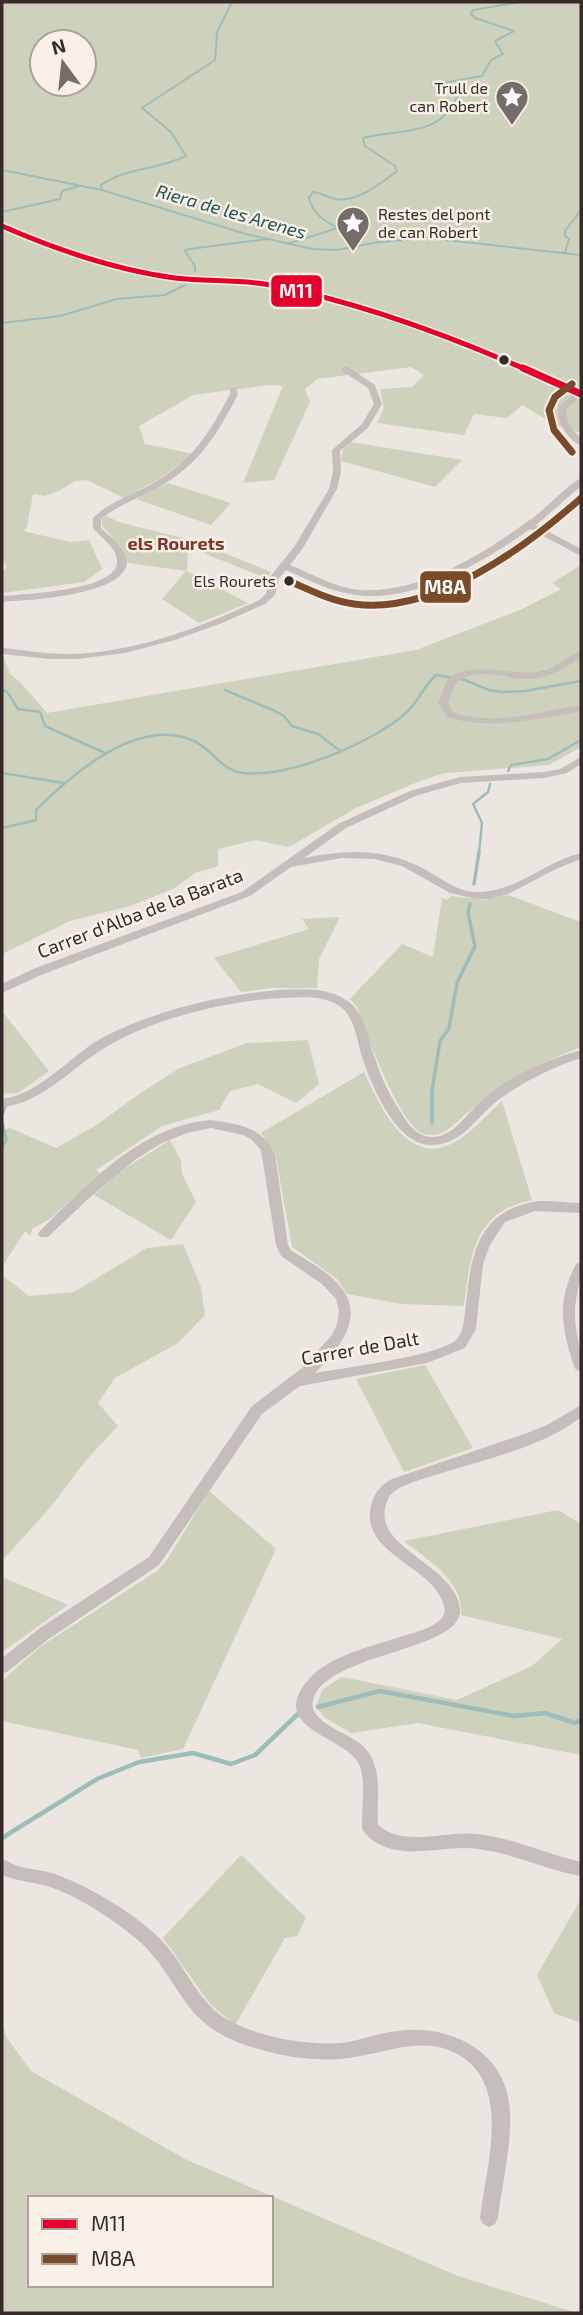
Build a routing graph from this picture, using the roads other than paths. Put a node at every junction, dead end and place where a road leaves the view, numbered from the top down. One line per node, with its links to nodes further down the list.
1 (2, 226): 4 (street)
2 (345, 369): 9 (street)
3 (233, 390): 10 (street)
4 (581, 394): 5 (street)
5 (581, 443)
6 (581, 481): 7 (street)
7 (530, 525): 8 (street); 9 (street)
8 (581, 553)
9 (285, 566): 11 (street)
10 (2, 599)
11 (2, 651)
12 (581, 653): 13 (street)
13 (581, 708)
14 (581, 760): 16 (street, Carrer d'Alba de la Barata)
15 (581, 856): 16 (street)
16 (288, 865): 17 (street, Carrer d'Alba de la Barata)
17 (2, 989)
18 (581, 1054): 19 (street)
19 (2, 1103)
20 (581, 1208): 24 (street, Carrer de Dalt)
21 (44, 1234): 24 (street)
22 (581, 1267): 23 (street)
23 (581, 1366)
24 (297, 1381): 26 (street, Carrer de Dalt)
25 (581, 1410): 28 (street)
26 (2, 1667)
27 (2, 1866): 29 (street)
28 (581, 1869)
29 (489, 2218)

